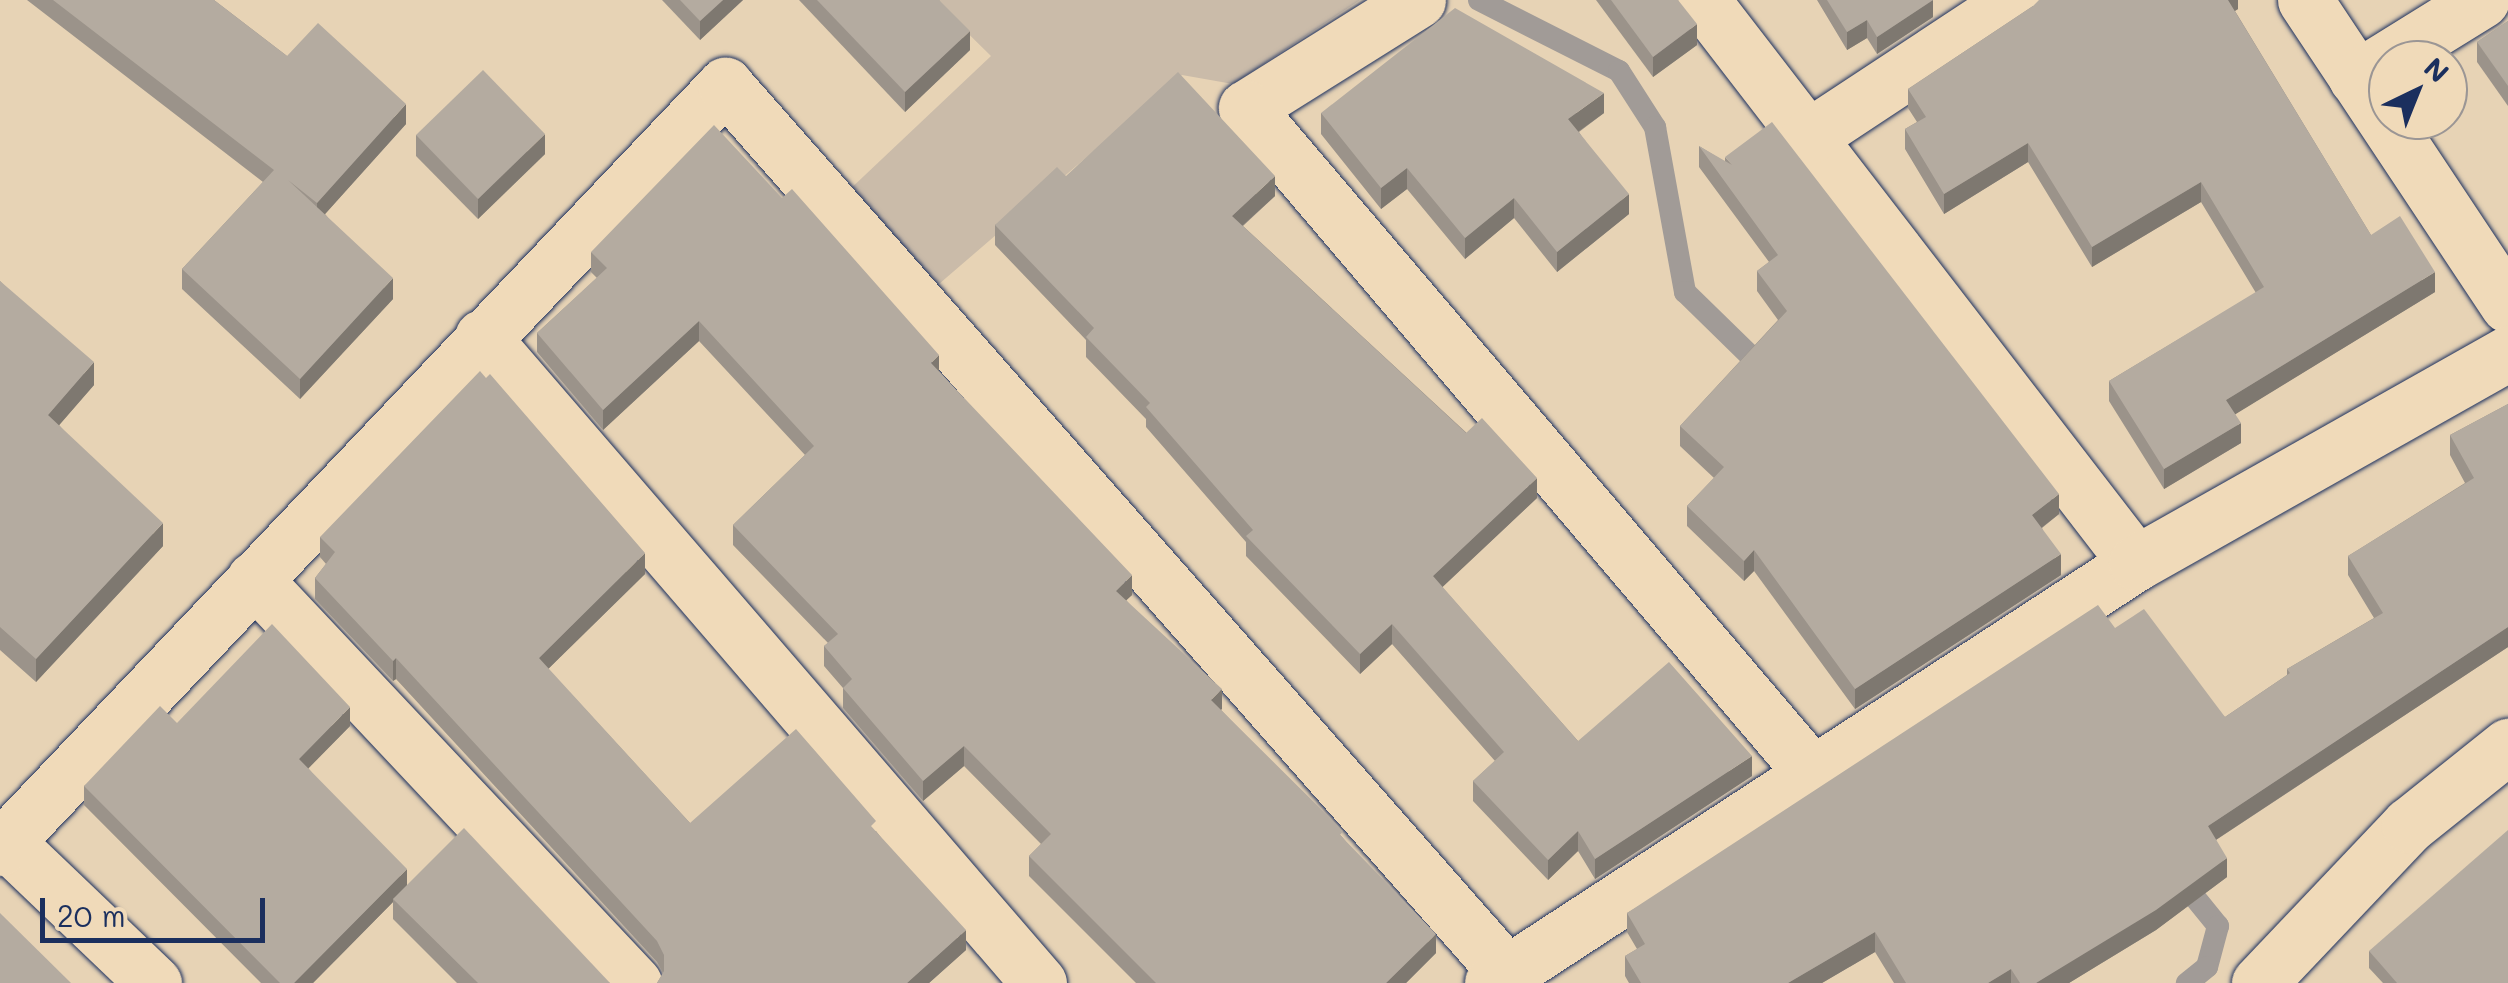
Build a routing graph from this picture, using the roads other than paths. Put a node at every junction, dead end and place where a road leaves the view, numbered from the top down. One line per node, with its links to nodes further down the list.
1 (1418, 0): 14 (street)
2 (1702, 0): 7 (street)
3 (2016, 0): 7 (street)
4 (2305, 0): 6 (street)
5 (2482, 0): 6 (street)
6 (2356, 78): 8 (street)
7 (1808, 136): 11 (street)
8 (2508, 305)
9 (482, 337): 12 (street); 16 (street); 19 (street)
10 (2508, 353): 11 (street)
11 (2136, 562): 14 (street)
12 (254, 578): 15 (street); 18 (street)
13 (2508, 746): 20 (street)
14 (1812, 772): 16 (street)
15 (2, 842): 17 (street)
16 (1500, 978)
17 (154, 983)
18 (634, 983)
19 (1039, 983)
20 (2259, 983)

